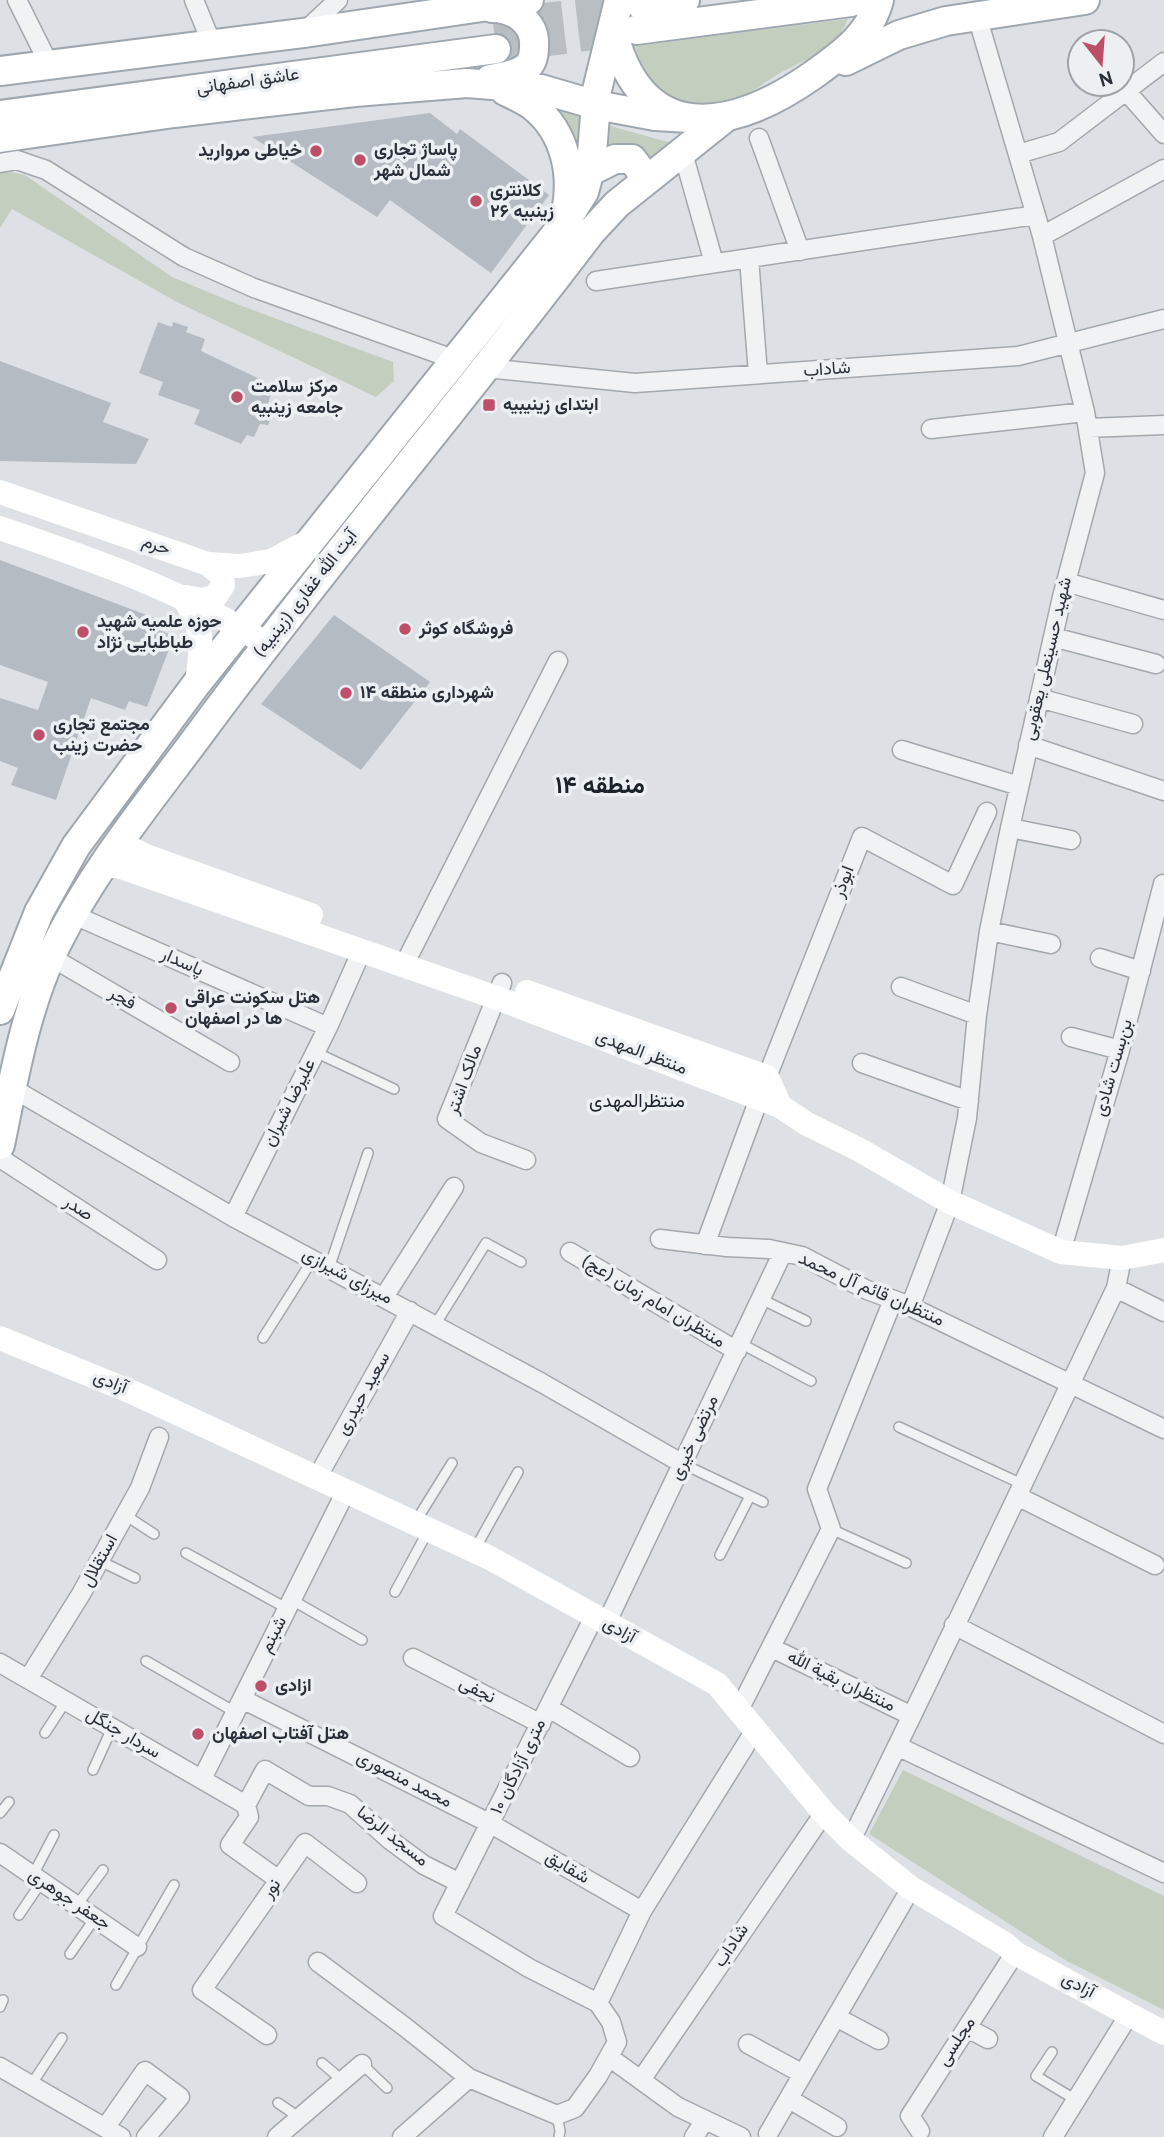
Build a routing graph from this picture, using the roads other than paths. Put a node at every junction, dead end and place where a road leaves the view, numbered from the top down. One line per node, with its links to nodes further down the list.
1 (17, 0): 15 (street)
2 (194, 0): 13 (street)
3 (338, 0): 12 (street)
4 (529, 0): 10 (main road)
5 (685, 0): 11 (main road)
6 (879, 0): 18 (main road)
7 (1085, 0): 9 (main road)
8 (851, 2): 11 (main road)
9 (973, 8): 18 (main road); 33 (street, شهید حسینعلی یعقوبی)
10 (456, 9): 12 (main road); 17 (main road)
11 (627, 16): 23 (main road, آیت الله غفاری (زینبیه)); 26 (main road)
12 (303, 33): 13 (main road)
13 (212, 44): 15 (main road)
14 (1164, 62): 19 (street)
15 (49, 64): 16 (main road)
16 (0, 71)
17 (480, 84): 23 (main road); 27 (main road); 39 (main road)
18 (799, 84): 25 (main road)
19 (1136, 85)
20 (0, 89): 24 (main road, عاشق اصفهانی)
21 (1119, 98): 33 (street)
22 (1132, 98): 28 (street)
23 (596, 105): 26 (main road); 36 (main road, آیت الله غفاری (زینبیه))
24 (0, 115)
25 (726, 117): 26 (main road); 32 (main road, آیت الله غفاری (زینبیه))
26 (689, 118)
27 (89, 127): 29 (main road); 31 (street)
28 (1164, 134)
29 (0, 138)
30 (759, 138): 41 (street)
31 (0, 149)
32 (683, 153): 37 (main road, آیت الله غفاری (زینبیه)); 43 (street)
33 (1018, 155): 38 (street, شهید حسینعلی یعقوبی)
34 (0, 163): 47 (street)
35 (1164, 169): 40 (street)
36 (590, 172): 37 (main road); 39 (main road, آیت الله غفاری (زینبیه))
37 (642, 184): 48 (main road, آیت الله غفاری (زینبیه))
38 (1036, 215): 40 (street, شهید حسینعلی یعقوبی); 41 (street)
39 (563, 225): 47 (main road, آیت الله غفاری (زینبیه))
40 (1042, 236): 46 (street, شهید حسینعلی یعقوبی)
41 (800, 251): 42 (street)
42 (749, 258): 43 (street); 49 (street)
43 (714, 264): 44 (street)
44 (596, 281)
45 (1164, 319): 46 (street, شاداب)
46 (1068, 344): 49 (street, شاداب); 50 (street, شهید حسینعلی یعقوبی)
47 (456, 360): 55 (main road, آیت الله غفاری (زینبیه))
48 (486, 368): 49 (street, شاداب); 62 (main road, آیت الله غفاری (زینبیه))
49 (758, 374)
50 (1086, 420): 51 (street); 52 (street); 57 (street, شهید حسینعلی یعقوبی)
51 (1164, 425)
52 (931, 429)
53 (0, 492): 56 (street, حرم)
54 (0, 528): 58 (street)
55 (312, 539): 56 (street, حرم); 60 (main road, آیت الله غفاری (زینبیه))
56 (208, 564): 58 (street)
57 (1066, 582): 59 (street); 61 (street, شهید حسینعلی یعقوبی)
58 (182, 596): 60 (street); 65 (street)
59 (1164, 610)
60 (241, 627): 62 (street); 65 (main road, آیت الله غفاری (زینبیه))
61 (1053, 637): 64 (street); 66 (street, شهید حسینعلی یعقوبی)
62 (267, 644): 74 (main road, آیت الله غفاری (زینبیه))
63 (558, 661): 84 (street)
64 (1156, 664)
65 (197, 683): 89 (main road, آیت الله غفاری (زینبیه))
66 (1039, 698): 67 (street); 68 (street, شهید حسینعلی یعقوبی)
67 (1133, 724)
68 (1028, 746): 70 (street, شهید حسینعلی یعقوبی); 71 (street)
69 (902, 750): 70 (street)
70 (1019, 786): 73 (street, شهید حسینعلی یعقوبی)
71 (1164, 791)
72 (988, 812): 99 (street, ابوذر)
73 (1010, 828): 75 (street); 80 (street, شهید حسینعلی یعقوبی)
74 (122, 838): 76 (street); 77 (main road, آیت الله غفاری (زینبیه))
75 (1071, 840)
76 (142, 864): 77 (street, منتظر المهدی); 82 (street, منتظر المهدی); 84 (street)
77 (104, 866): 79 (main road, آیت الله غفاری (زینبیه))
78 (1163, 884): 86 (street, بن‌بست شادی)
79 (74, 915): 83 (main road, آیت الله غفاری (زینبیه)); 91 (street, پاسدار)
80 (989, 931): 81 (street); 90 (street, شهید حسینعلی یعقوبی)
81 (1051, 944)
82 (362, 950): 84 (street, منتظر المهدی); 91 (street, علیرضا شیران)
83 (51, 957): 95 (street, فجر); 97 (main road, آیت الله غفاری (زینبیه))
84 (408, 958): 88 (street, منتظر المهدی)
85 (1100, 958): 86 (street)
86 (1141, 971): 93 (street, بن‌بست شادی)
87 (901, 987): 90 (street)
88 (499, 990): 99 (street, منتظر المهدی); 104 (street, مالک اشتر)
89 (0, 1010)
90 (977, 1014): 100 (street, شهید حسینعلی یعقوبی)
91 (328, 1027): 94 (street, علیرضا شیران)
92 (1071, 1037): 93 (street)
93 (1120, 1050): 113 (street, بن‌بست شادی)
94 (316, 1052): 98 (lane); 107 (street, علیرضا شیران)
95 (230, 1062)
96 (862, 1063): 100 (street)
97 (12, 1088): 101 (main road, آیت الله غفاری (زینبیه)); 107 (street, میرزای شیرازی)
98 (394, 1089)
99 (769, 1094): 106 (street, منتظر المهدی); 109 (street)
100 (969, 1101): 106 (street, شهید حسینعلی یعقوبی)
101 (0, 1145)
102 (368, 1153): 117 (lane)
103 (0, 1158): 115 (street, صدر)
104 (526, 1160)
105 (454, 1187): 119 (street)
106 (950, 1202): 113 (street, منتظر المهدی); 121 (street, شهید حسینعلی یعقوبی)
107 (233, 1217): 117 (street, میرزای شیرازی)
108 (660, 1239): 109 (street, منتظران قائم آل محمد)
109 (705, 1245): 112 (street, منتظران قائم آل محمد)
110 (1164, 1250): 114 (street, منتظر المهدی)
111 (570, 1252): 128 (street, منتظران امام زمان (عج))
112 (783, 1252): 120 (street, مرتضی خیری); 121 (street, منتظران قائم آل محمد)
113 (1061, 1252): 114 (street, منتظر المهدی)
114 (1122, 1258): 118 (street)
115 (156, 1260)
116 (521, 1262): 125 (lane)
117 (321, 1263): 119 (street, میرزای شیرازی); 127 (lane)
118 (1116, 1288): 123 (street); 130 (street)
119 (384, 1297): 122 (street, میرزای شیرازی)
120 (761, 1299): 124 (lane); 128 (street, مرتضی خیری)
121 (902, 1304): 130 (street, منتظران قائم آل محمد); 144 (street, شهید حسینعلی یعقوبی)
122 (410, 1311): 125 (street, میرزای شیرازی); 137 (street, سعید حیدری)
123 (1164, 1312)
124 (806, 1321)
125 (435, 1325): 135 (street, میرزای شیرازی)
126 (0, 1338): 137 (street, آزادی)
127 (263, 1338)
128 (738, 1347): 129 (lane); 135 (street, مرتضی خیری)
129 (811, 1381)
130 (1071, 1383): 132 (street, منتظران قائم آل محمد); 139 (street)
131 (899, 1427): 139 (lane)
132 (1164, 1429)
133 (159, 1437): 142 (street, استقلال)
134 (452, 1463): 143 (lane)
135 (682, 1464): 140 (lane); 155 (street, مرتضی خیری)
136 (518, 1472): 146 (lane)
137 (317, 1478): 138 (street, آزادی)
138 (346, 1491): 143 (street, آزادی); 154 (street, شبنم)
139 (1021, 1491): 151 (street); 156 (street)
140 (750, 1496): 141 (lane); 148 (lane)
141 (763, 1502)
142 (125, 1515): 145 (lane); 149 (street, استقلال)
143 (422, 1526): 146 (street, آزادی); 153 (lane)
144 (831, 1529): 150 (lane); 158 (street)
145 (154, 1534)
146 (475, 1551): 155 (street, آزادی)
147 (186, 1553): 154 (lane)
148 (720, 1555)
149 (100, 1561): 152 (lane); 162 (street, استقلال)
150 (906, 1563)
151 (1155, 1565)
152 (135, 1578)
153 (395, 1592)
154 (290, 1604): 157 (lane); 164 (street, شبنم)
155 (600, 1620): 165 (street, آزادی); 167 (street, ۱۰ متری آزادگان)
156 (954, 1625): 166 (street); 171 (street)
157 (362, 1640)
158 (772, 1648): 165 (street); 166 (street, منتظران بقیة الله)
159 (413, 1658): 167 (street, نجفی)
160 (146, 1661): 164 (lane)
161 (0, 1663): 162 (street, سردار جنگل)
162 (27, 1679): 163 (street, سردار جنگل)
163 (66, 1701): 168 (street, سردار جنگل); 170 (lane)
164 (239, 1706): 175 (street, شبنم); 180 (street, محمد منصوری)
165 (739, 1710): 169 (street, آزادی)
166 (910, 1715): 172 (street)
167 (545, 1716): 173 (street, نجفی); 180 (street, ۱۰ متری آزادگان)
168 (113, 1728): 174 (lane); 175 (street, سردار جنگل)
169 (755, 1730): 179 (street, آزادی); 193 (street)
170 (45, 1733)
171 (1164, 1734)
172 (897, 1746): 182 (street); 185 (street)
173 (630, 1757)
174 (93, 1770)
175 (202, 1779): 177 (street, سردار جنگل)
176 (9, 1802): 178 (lane)
177 (246, 1805): 187 (street, مسجد الرضا); 189 (street, مسجد الرضا)
178 (0, 1813)
179 (824, 1813): 182 (street, آزادی); 219 (street, شاداب)
180 (491, 1824): 189 (street, ۱۰ متری آزادگان); 193 (street, شقایق)
181 (54, 1835): 186 (lane)
182 (850, 1840): 191 (street, آزادی)
183 (0, 1853): 186 (street, جعفر جوهری)
184 (103, 1870): 192 (lane)
185 (1164, 1873)
186 (37, 1878): 192 (street, جعفر جوهری); 194 (lane)
187 (279, 1880): 188 (street, نور); 206 (street, نور)
188 (357, 1883)
189 (460, 1883): 201 (street, ۱۰ متری آزادگان)
190 (174, 1885): 196 (lane)
191 (911, 1888): 197 (street, آزادی); 203 (street)
192 (77, 1905): 195 (street, جعفر جوهری)
193 (642, 1911): 201 (street)
194 (19, 1915)
195 (95, 1918): 196 (street, جعفر جوهری); 198 (lane)
196 (137, 1947): 200 (lane)
197 (1015, 1953): 202 (street, آزادی); 204 (street, مجلسی)
198 (70, 1954)
199 (318, 1962): 217 (street)
200 (116, 1985)
201 (598, 2003): 212 (street)
202 (1130, 2013): 205 (street, آزادی); 223 (street)
203 (836, 2017): 209 (street); 216 (street)
204 (967, 2028): 208 (street); 229 (street, مجلسی)
205 (1164, 2033)
206 (267, 2035)
207 (62, 2038): 220 (lane)
208 (988, 2039)
209 (879, 2040)
210 (748, 2045): 216 (street)
211 (1052, 2052): 223 (lane)
212 (609, 2057): 219 (street); 225 (street)
213 (322, 2063): 218 (lane)
214 (362, 2064): 218 (street); 221 (lane)
215 (0, 2067): 220 (street)
216 (803, 2074): 222 (street)
217 (469, 2078): 225 (street); 234 (street)
218 (342, 2080): 226 (street)
219 (641, 2080): 227 (street)
220 (31, 2085): 230 (street)
221 (387, 2088)
222 (789, 2099): 228 (street); 231 (street)
223 (1076, 2100): 238 (street)
224 (278, 2103): 226 (lane)
225 (557, 2115): 235 (lane)
226 (300, 2118): 233 (street)
227 (705, 2120): 236 (street); 237 (street)
228 (837, 2127)
229 (920, 2131)
230 (115, 2134): 232 (street)
231 (768, 2134)
232 (146, 2137)
233 (278, 2137)
234 (402, 2137)
235 (559, 2137)
236 (694, 2137)
237 (741, 2137)
238 (1053, 2137)

